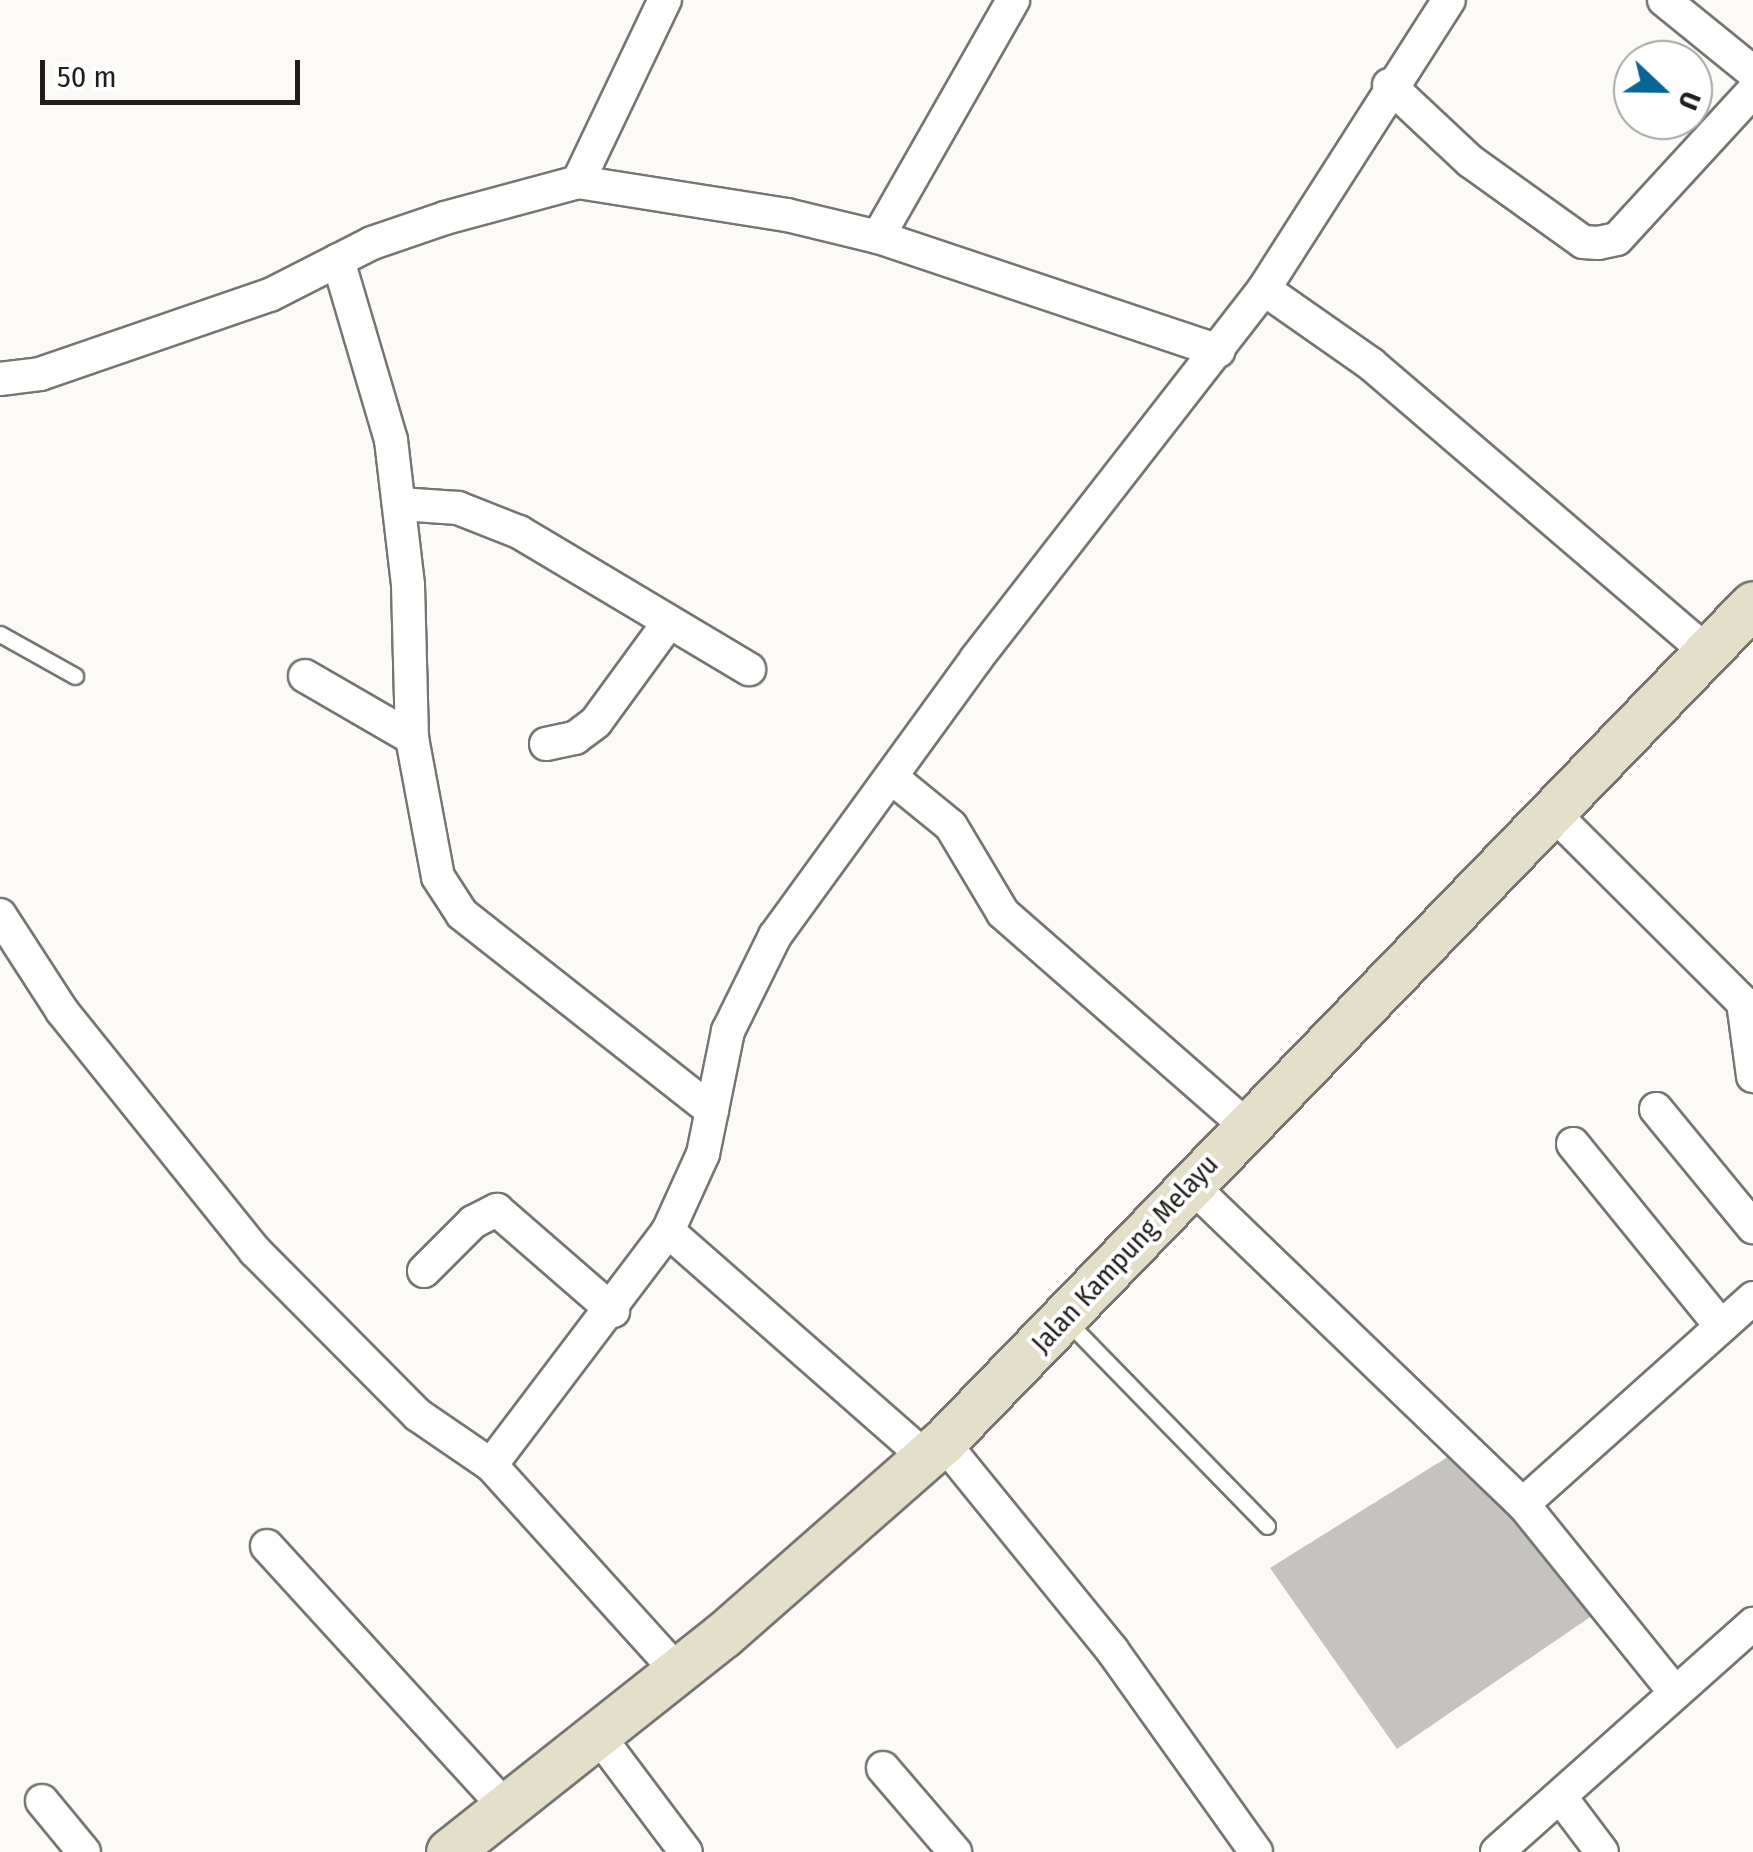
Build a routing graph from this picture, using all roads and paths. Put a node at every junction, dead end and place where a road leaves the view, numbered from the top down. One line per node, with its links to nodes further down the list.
1 (665, 0): 8 (street)
2 (1013, 0): 9 (street)
3 (1449, 0): 6 (street)
4 (1664, 0): 5 (street)
5 (1753, 72)
6 (1389, 85): 7 (street); 11 (street)
7 (1753, 91)
8 (578, 182): 9 (street); 10 (street)
9 (878, 237): 12 (street)
10 (338, 260): 13 (street); 14 (street)
11 (1264, 290): 12 (street); 18 (street)
12 (1218, 351): 24 (street)
13 (0, 379)
14 (400, 504): 16 (street); 22 (street)
15 (1753, 604): 18 (main road, Jalan Kampung Melayu)
16 (669, 622): 19 (street); 23 (street)
17 (0, 634): 20 (lane)
18 (1708, 654): 25 (main road, Jalan Kampung Melayu)
19 (748, 669)
20 (75, 676)
21 (304, 676): 22 (street)
22 (412, 738): 29 (street)
23 (546, 744)
24 (890, 777): 29 (street); 30 (street)
25 (1551, 811): 27 (street); 30 (main road, Jalan Kampung Melayu)
26 (0, 915): 41 (street)
27 (1753, 1076)
28 (1656, 1109): 33 (street)
29 (712, 1110): 34 (street)
30 (1245, 1126): 32 (main road, Jalan Kampung Melayu)
31 (1573, 1144): 39 (street)
32 (1192, 1186): 38 (main road, Jalan Kampung Melayu); 42 (street)
33 (1753, 1227)
34 (668, 1231): 37 (street); 40 (street)
35 (424, 1271): 37 (street)
36 (1753, 1298): 39 (street)
37 (612, 1311): 41 (street)
38 (1065, 1319): 40 (main road, Jalan Kampung Melayu); 43 (lane)
39 (1721, 1326): 42 (street)
40 (934, 1449): 46 (main road, Jalan Kampung Melayu); 57 (street)
41 (491, 1465): 46 (street)
42 (1523, 1504): 47 (street)
43 (1267, 1526)
44 (266, 1546): 52 (street)
45 (1753, 1624): 47 (street)
46 (677, 1672): 48 (main road, Jalan Kampung Melayu)
47 (1673, 1690): 50 (street)
48 (598, 1735): 52 (main road, Jalan Kampung Melayu); 55 (street)
49 (883, 1768): 56 (street)
50 (1562, 1798): 58 (street); 59 (street)
51 (42, 1801): 53 (street)
52 (504, 1806): 54 (main road, Jalan Kampung Melayu)
53 (84, 1852)
54 (449, 1852)
55 (686, 1852)
56 (955, 1852)
57 (1256, 1852)
58 (1498, 1852)
59 (1602, 1852)

